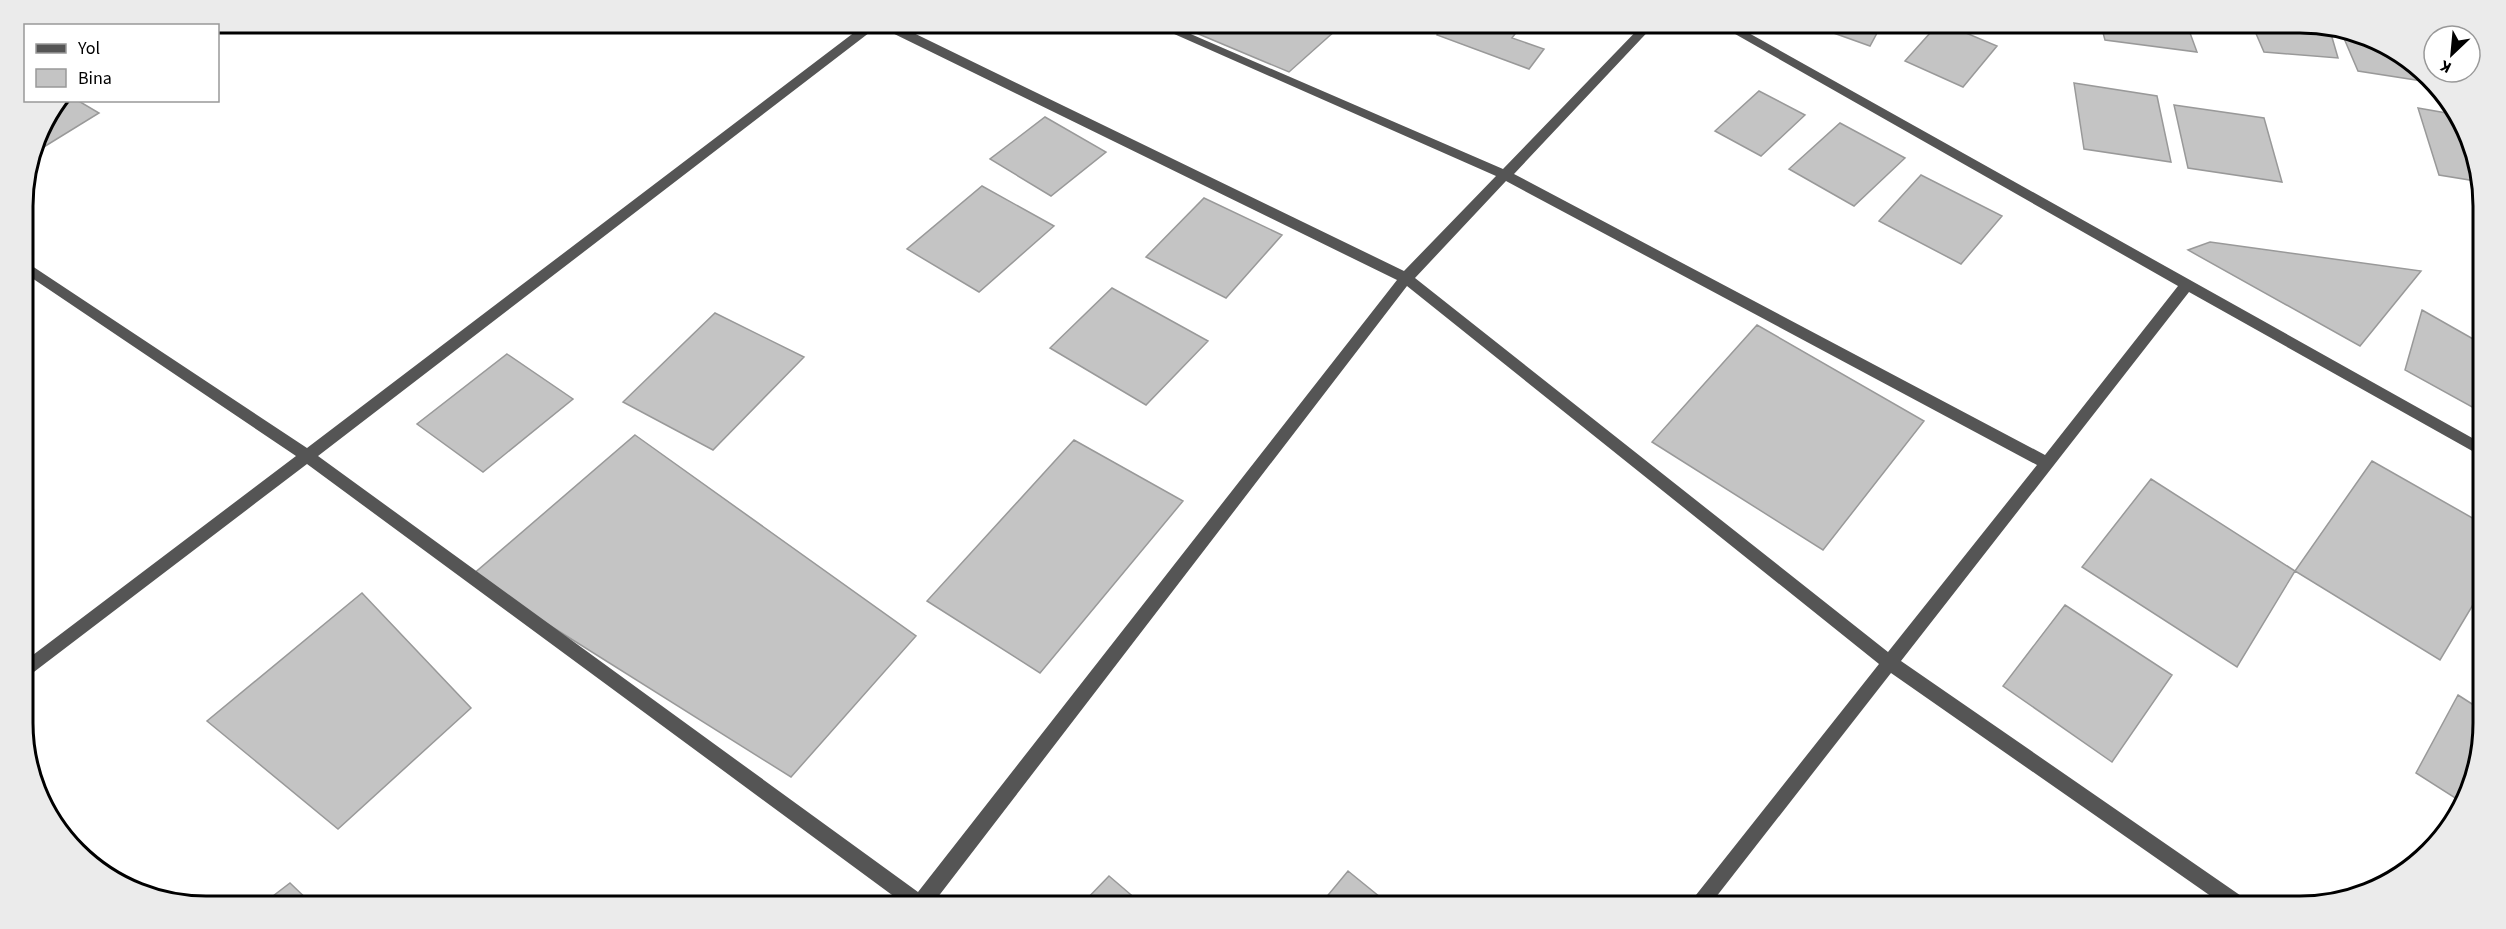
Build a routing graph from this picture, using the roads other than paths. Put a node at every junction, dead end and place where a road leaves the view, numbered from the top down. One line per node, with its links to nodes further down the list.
1 (863, 33): 11 (street)
2 (901, 33): 8 (street)
3 (1177, 33): 6 (street)
4 (1641, 33): 6 (street)
5 (1739, 33): 9 (street)
6 (1505, 175): 8 (street); 12 (street)
7 (33, 272): 11 (street)
8 (1406, 278): 13 (street); 16 (street)
9 (2187, 285): 10 (street); 12 (street)
10 (2473, 445)
11 (306, 455): 14 (street); 15 (street)
12 (2047, 463): 13 (street)
13 (1890, 663): 17 (street); 18 (street)
14 (33, 666)
15 (906, 896)
16 (928, 896)
17 (1706, 896)
18 (2227, 896)

